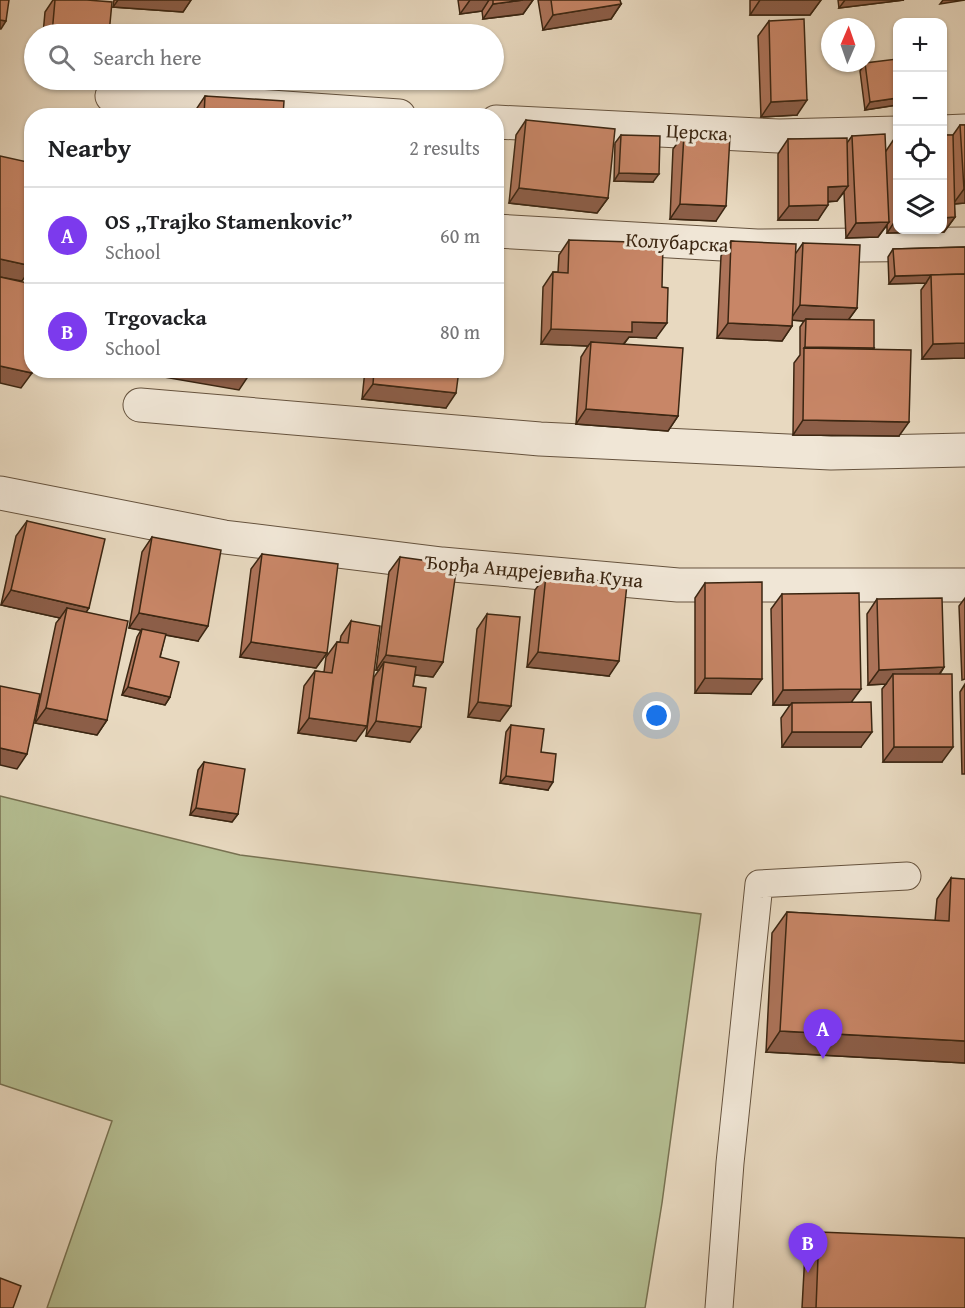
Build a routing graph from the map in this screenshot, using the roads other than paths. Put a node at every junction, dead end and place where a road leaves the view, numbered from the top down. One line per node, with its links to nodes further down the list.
1 (112, 96): 2 (street)
2 (284, 108)
3 (504, 122): 6 (street, Церска)
4 (965, 131): 5 (street)
5 (947, 132)
6 (893, 133)
7 (504, 231): 8 (street, Колубарска)
8 (965, 244)
9 (140, 405): 10 (street)
10 (965, 450)
11 (0, 493): 12 (street, Ђорђа Андрејевића Куна)
12 (965, 585)
13 (907, 876): 14 (lane)
14 (718, 1308)

